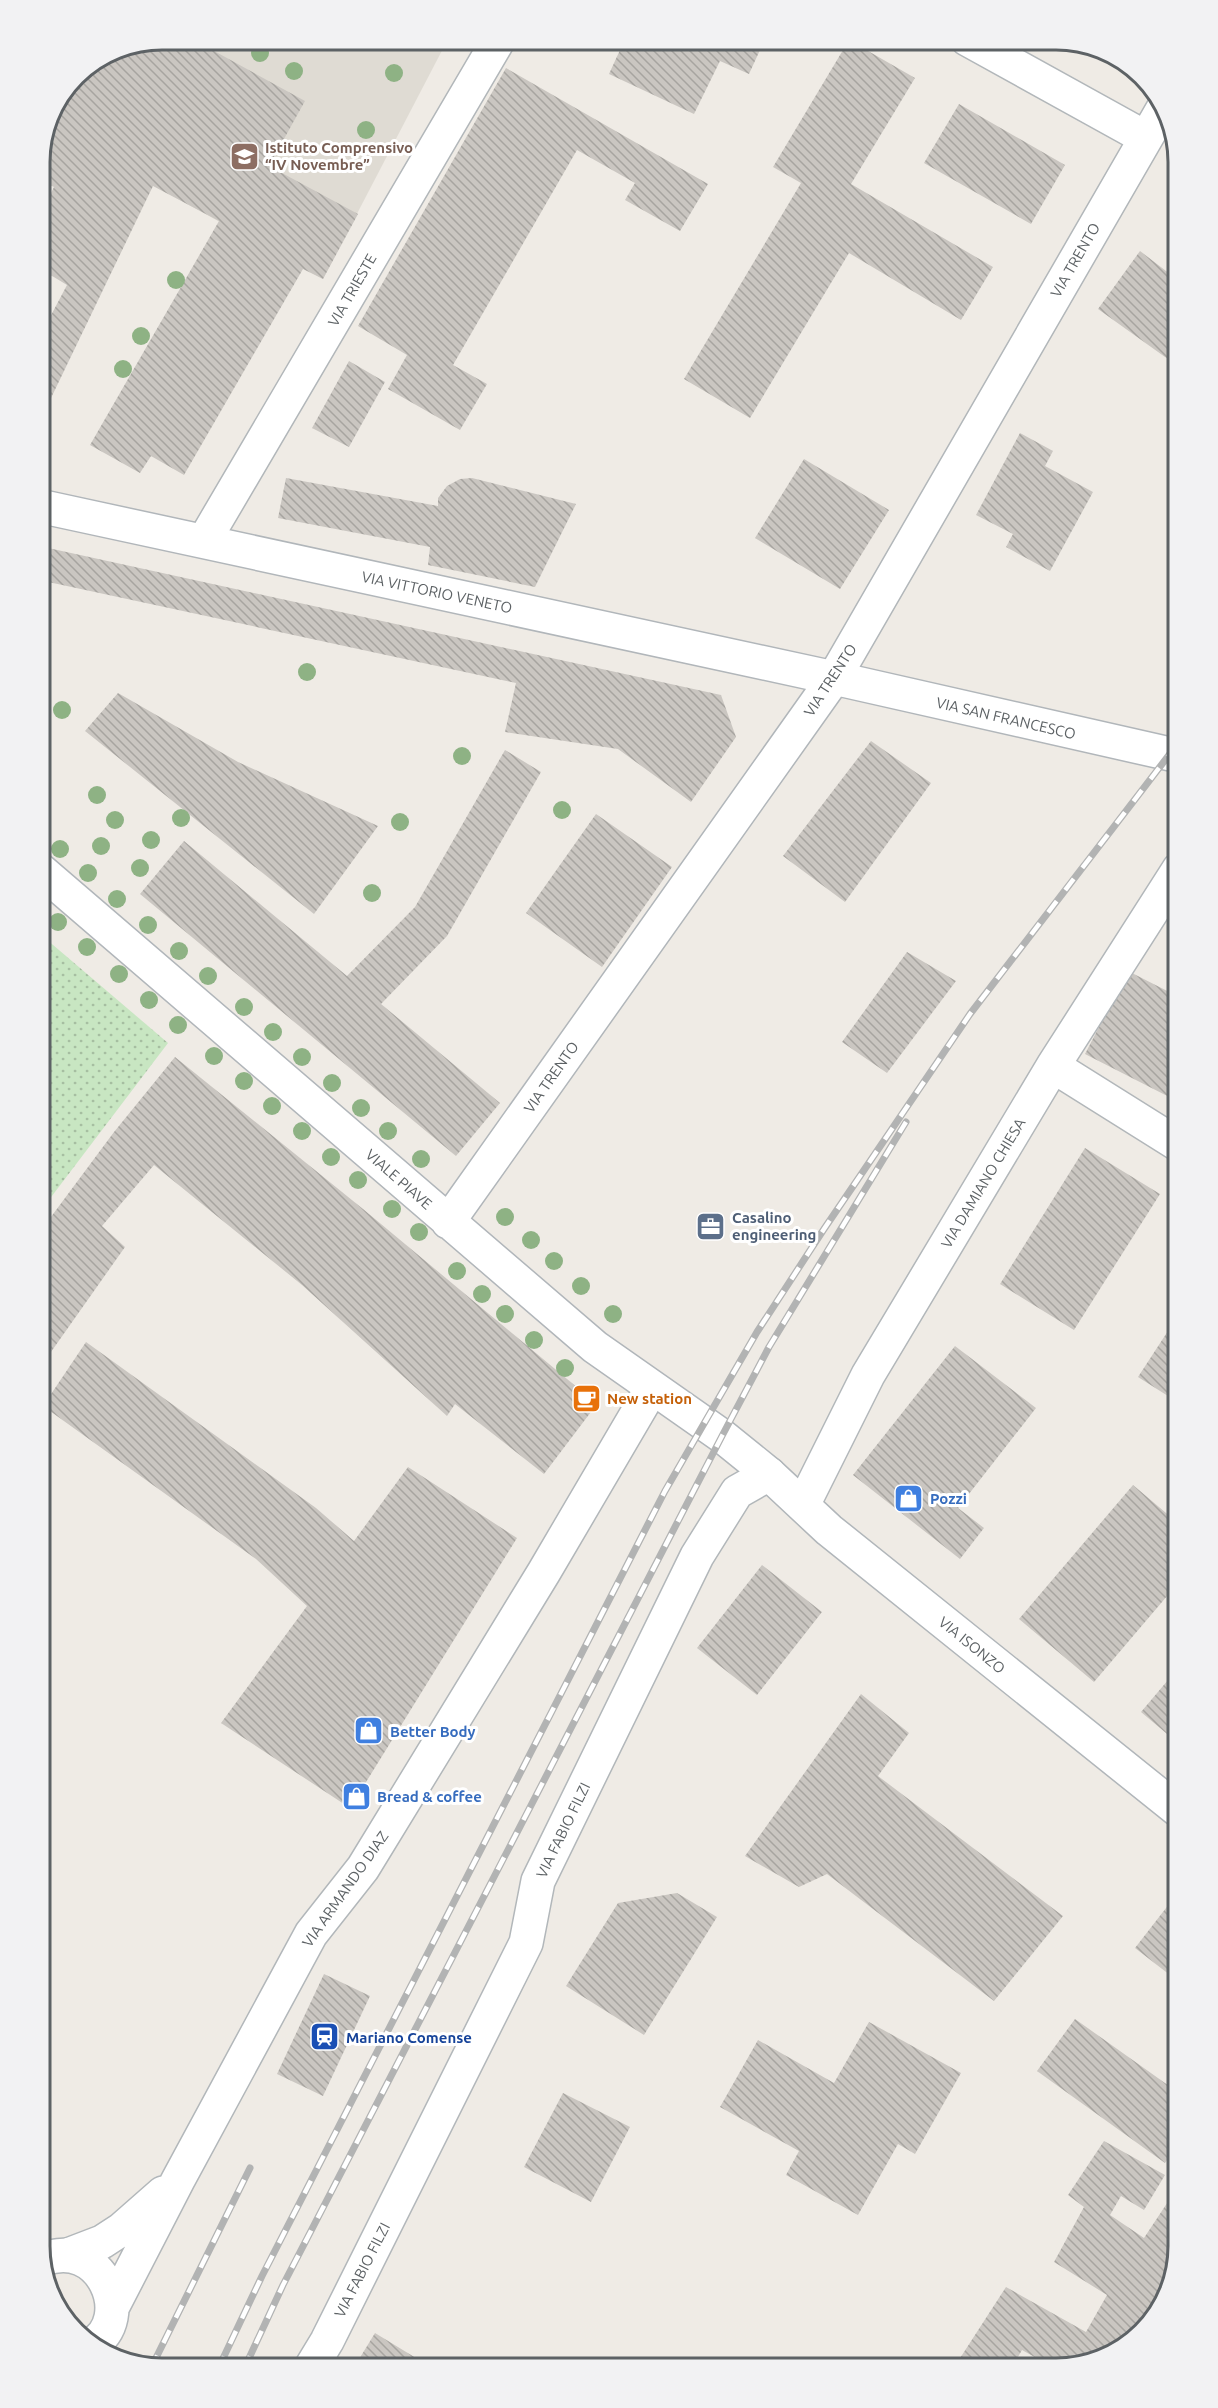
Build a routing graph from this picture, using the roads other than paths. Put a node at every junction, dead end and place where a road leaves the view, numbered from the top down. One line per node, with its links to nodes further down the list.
1 (493, 50): 6 (street, VIA TRIESTE)
2 (987, 50): 4 (street)
3 (1159, 116): 4 (street, VIA TRENTO)
4 (1146, 138): 7 (street, VIA TRENTO)
5 (50, 508): 6 (street, VIA VITTORIO VENETO)
6 (204, 541): 7 (street, VIA VITTORIO VENETO)
7 (834, 678): 8 (street, VIA SAN FRANCESCO); 13 (street, VIA TRENTO)
8 (1168, 754)
9 (50, 878): 13 (street, VIALE PIAVE)
10 (1168, 886): 11 (street, VIA DAMIANO CHIESA)
11 (1053, 1066): 12 (street); 16 (street, VIA DAMIANO CHIESA)
12 (1168, 1138)
13 (448, 1222): 14 (street, VIALE PIAVE)
14 (652, 1388): 15 (street, VIALE PIAVE); 18 (street, VIA ARMANDO DIAZ)
15 (769, 1474): 16 (street, VIA ISONZO); 22 (street, VIA FABIO FILZI)
16 (803, 1505): 17 (street, VIA ISONZO)
17 (1168, 1802)
18 (178, 2180): 19 (street, VIA ARMANDO DIAZ); 20 (street, VIA ARMANDO DIAZ)
19 (50, 2256): 20 (street)
20 (112, 2306): 21 (street, VIA ARMANDO DIAZ)
21 (98, 2339)
22 (317, 2358)

